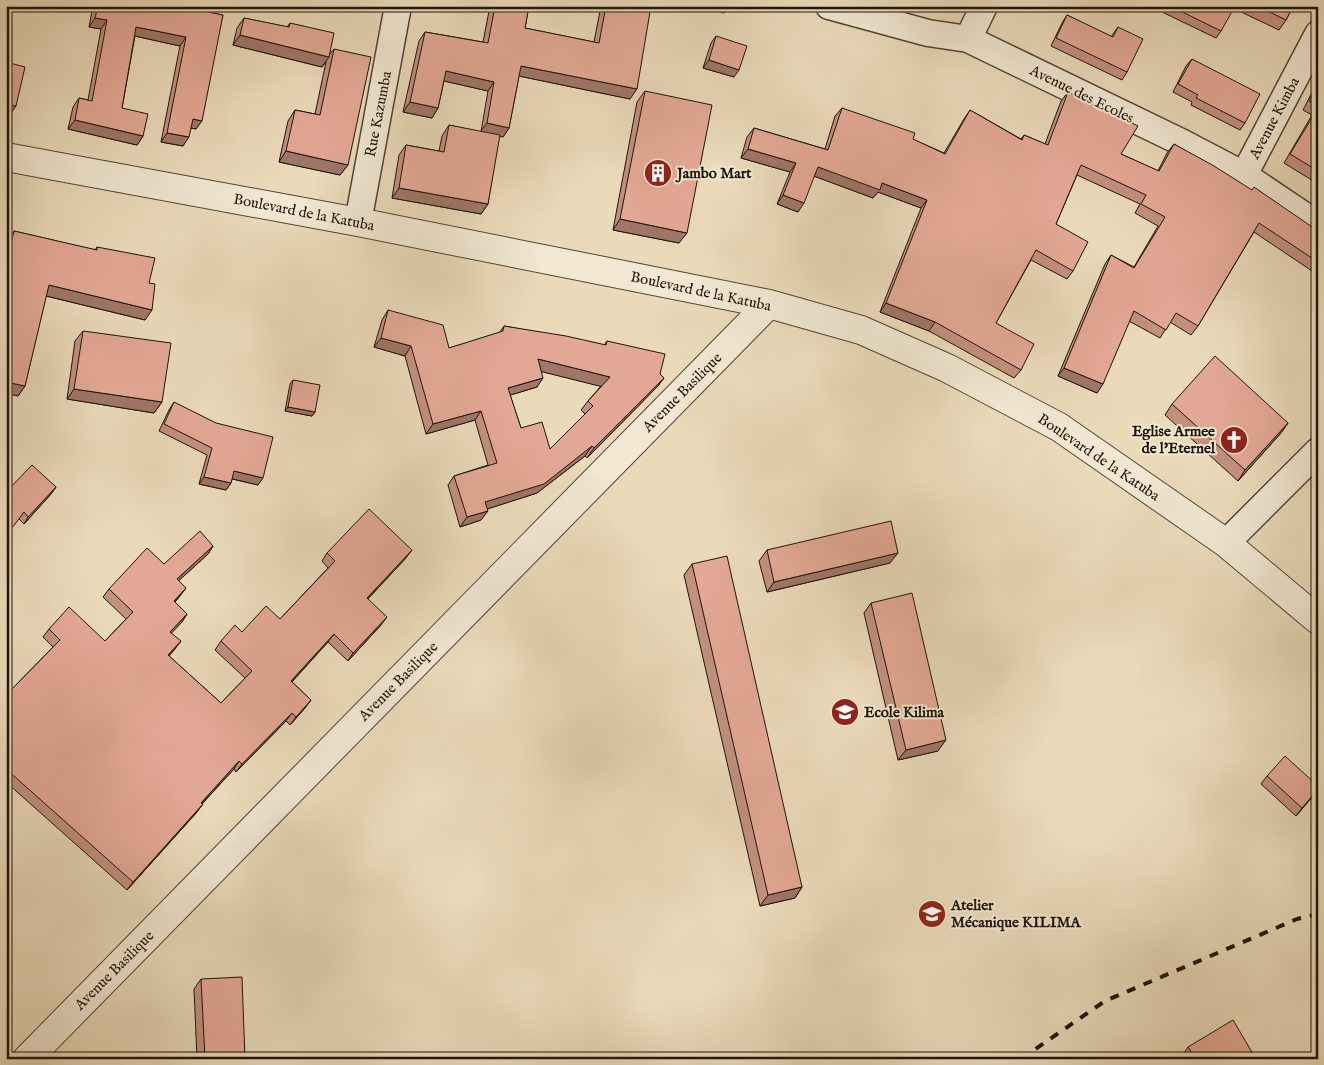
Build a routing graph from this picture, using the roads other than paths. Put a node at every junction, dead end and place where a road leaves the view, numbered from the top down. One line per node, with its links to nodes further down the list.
1 (398, 6): 8 (street, Rue Kazumba)
2 (829, 6): 5 (street, Avenue des Ecoles)
3 (984, 6): 5 (street)
4 (1318, 34): 7 (street, Avenue Kimba)
5 (968, 39): 7 (street, Avenue des Ecoles)
6 (6, 157): 8 (street, Boulevard de la Katuba)
7 (1244, 175): 9 (street, Avenue des Ecoles)
8 (358, 222): 10 (street, Boulevard de la Katuba)
9 (1318, 225)
10 (769, 304): 12 (street, Boulevard de la Katuba); 14 (street, Avenue Basilique)
11 (1318, 451): 12 (street)
12 (1226, 543): 13 (street, Boulevard de la Katuba)
13 (1318, 620)
14 (27, 1059)

